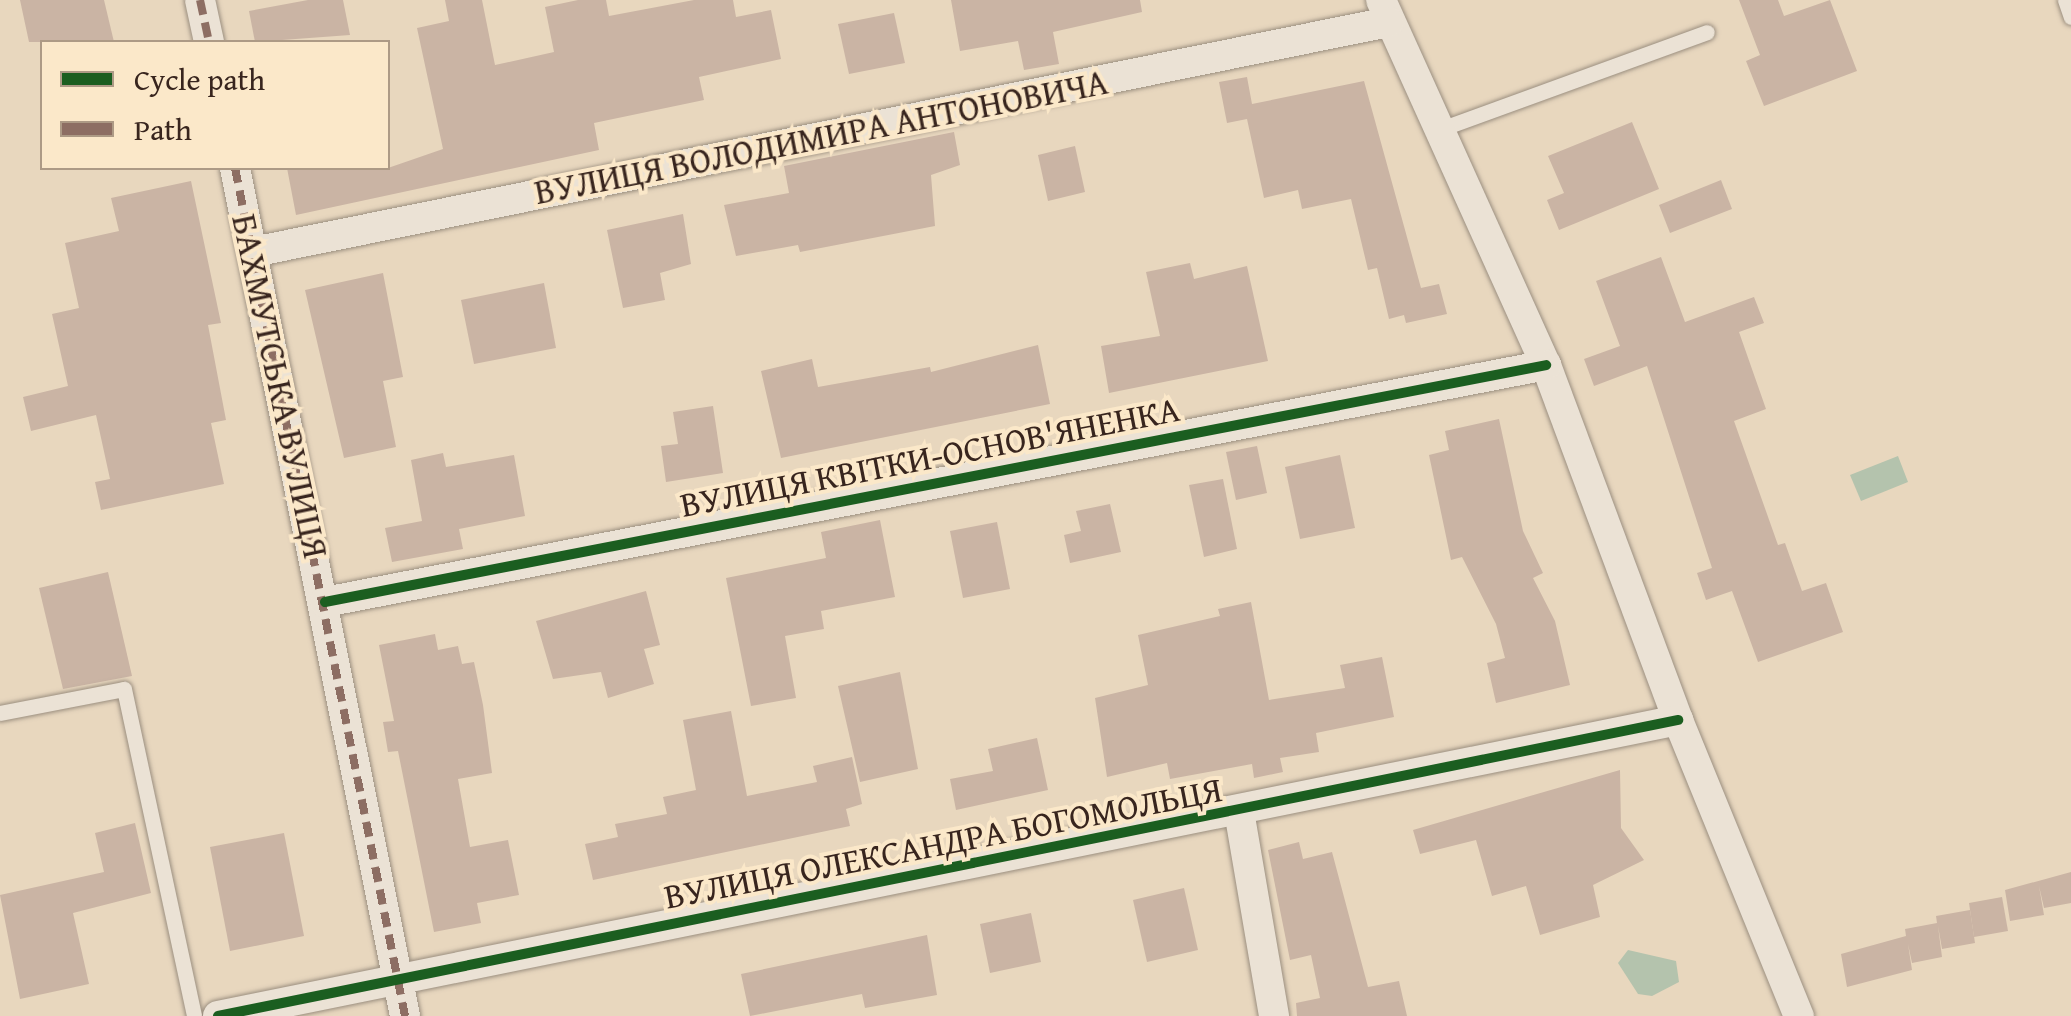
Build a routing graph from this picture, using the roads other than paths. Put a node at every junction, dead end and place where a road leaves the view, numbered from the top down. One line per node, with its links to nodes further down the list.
1 (200, 0): 6 (street)
2 (2065, 0): 4 (lane)
3 (1385, 11): 7 (street); 9 (street, ВУЛИЦЯ ВОЛОДИМИРА АНТОНОВИЧА)
4 (2071, 17)
5 (1708, 32): 7 (lane)
6 (209, 40)
7 (1438, 130): 10 (street)
8 (235, 170): 9 (street, БАХМУТСЬКА ВУЛИЦЯ)
9 (253, 252): 11 (street, БАХМУТСЬКА ВУЛИЦЯ)
10 (1546, 365): 11 (street, ВУЛИЦЯ КВІТКИ-ОСНОВ'ЯНЕНКА); 13 (street)
11 (325, 602): 15 (street, БАХМУТСЬКА ВУЛИЦЯ)
12 (0, 713): 16 (lane)
13 (1678, 720): 14 (street, ВУЛИЦЯ ОЛЕКСАНДРА БОГОМОЛЬЦЯ); 20 (street)
14 (1239, 811): 15 (street, ВУЛИЦЯ ОЛЕКСАНДРА БОГОМОЛЬЦЯ); 19 (street)
15 (396, 981): 17 (street, ВУЛИЦЯ ОЛЕКСАНДРА БОГОМОЛЬЦЯ); 18 (street, БАХМУТСЬКА ВУЛИЦЯ)
16 (194, 1016)
17 (218, 1016)
18 (405, 1016)
19 (1274, 1016)
20 (1798, 1016)

